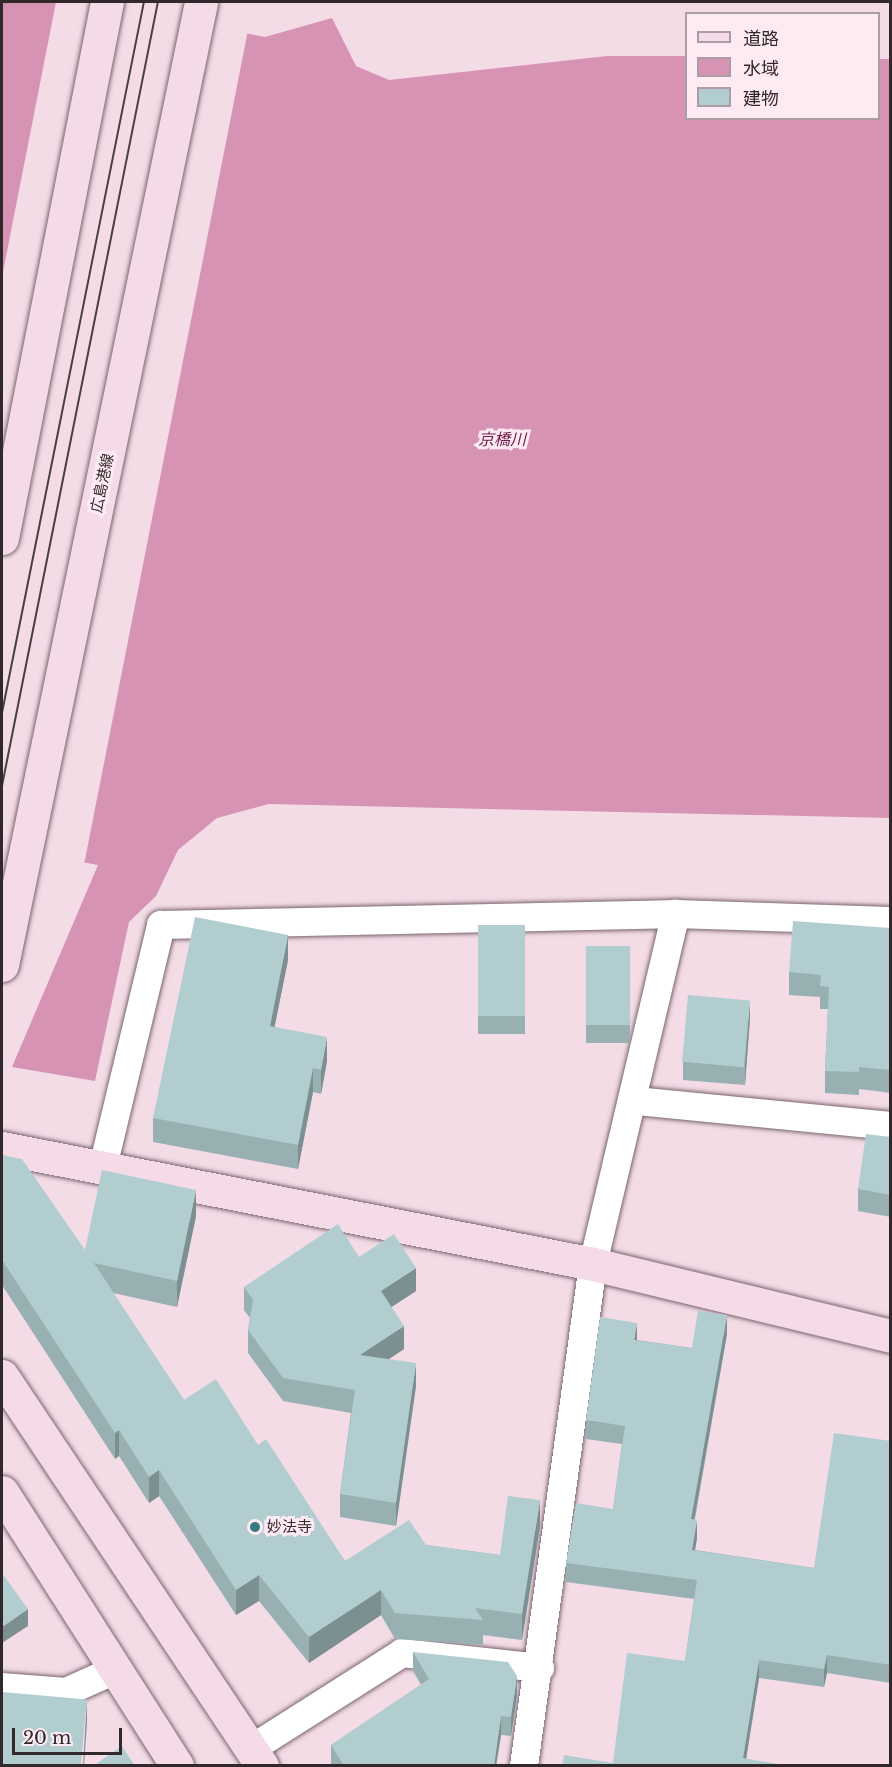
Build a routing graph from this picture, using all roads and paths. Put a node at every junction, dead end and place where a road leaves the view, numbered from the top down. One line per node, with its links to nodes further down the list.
1 (106, 2): 3 (street)
2 (200, 9): 6 (street, 広島港線)
3 (2, 538)
4 (676, 914): 5 (street); 7 (street); 10 (street)
5 (891, 921)
6 (2, 964)
7 (636, 1101): 8 (street); 11 (street)
8 (891, 1126)
9 (2, 1148): 10 (street)
10 (103, 1167): 11 (street)
11 (593, 1264): 12 (street); 15 (street)
12 (891, 1336)
13 (2, 1376): 18 (street)
14 (2, 1492): 16 (street)
15 (540, 1668): 18 (street); 20 (street)
16 (115, 1670): 17 (street); 19 (street)
17 (2, 1687)
18 (257, 1757)
19 (177, 1766)
20 (524, 1766)

